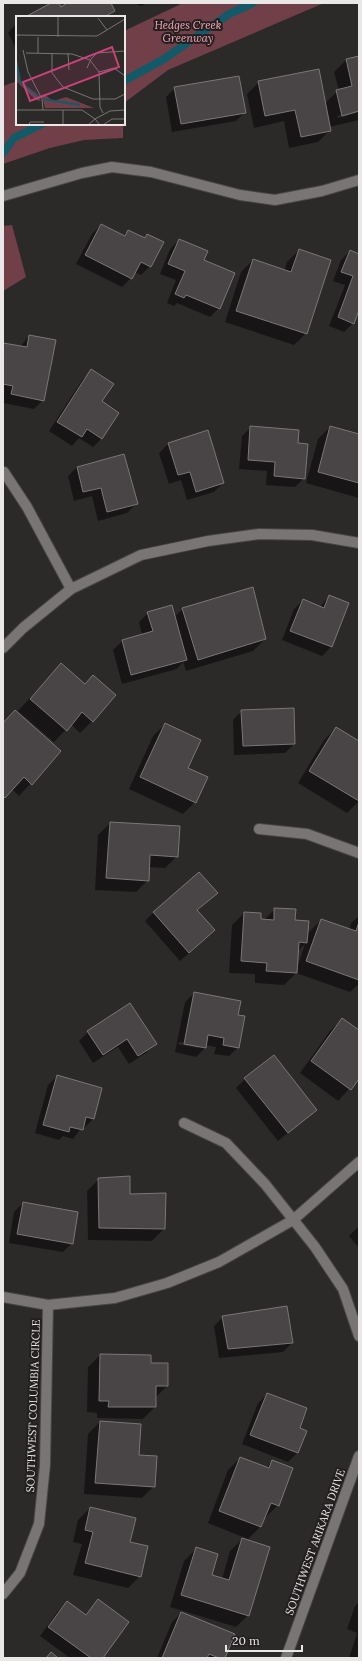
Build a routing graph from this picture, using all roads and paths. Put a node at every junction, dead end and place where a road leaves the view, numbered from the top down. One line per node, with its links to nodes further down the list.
1 (359, 180): 2 (street)
2 (3, 196)
3 (4, 472): 5 (street)
4 (359, 543): 5 (street)
5 (71, 589): 6 (street)
6 (3, 648)
7 (259, 829): 8 (street)
8 (359, 853)
9 (184, 1122): 11 (street)
10 (359, 1162): 11 (street)
11 (294, 1220): 13 (street); 14 (street)
12 (3, 1297): 13 (street)
13 (48, 1305): 16 (street, SOUTHWEST COLUMBIA CIRCLE)
14 (359, 1336)
15 (359, 1456): 17 (street, SOUTHWEST ARIKARA DRIVE)
16 (3, 1594)
17 (286, 1658)

